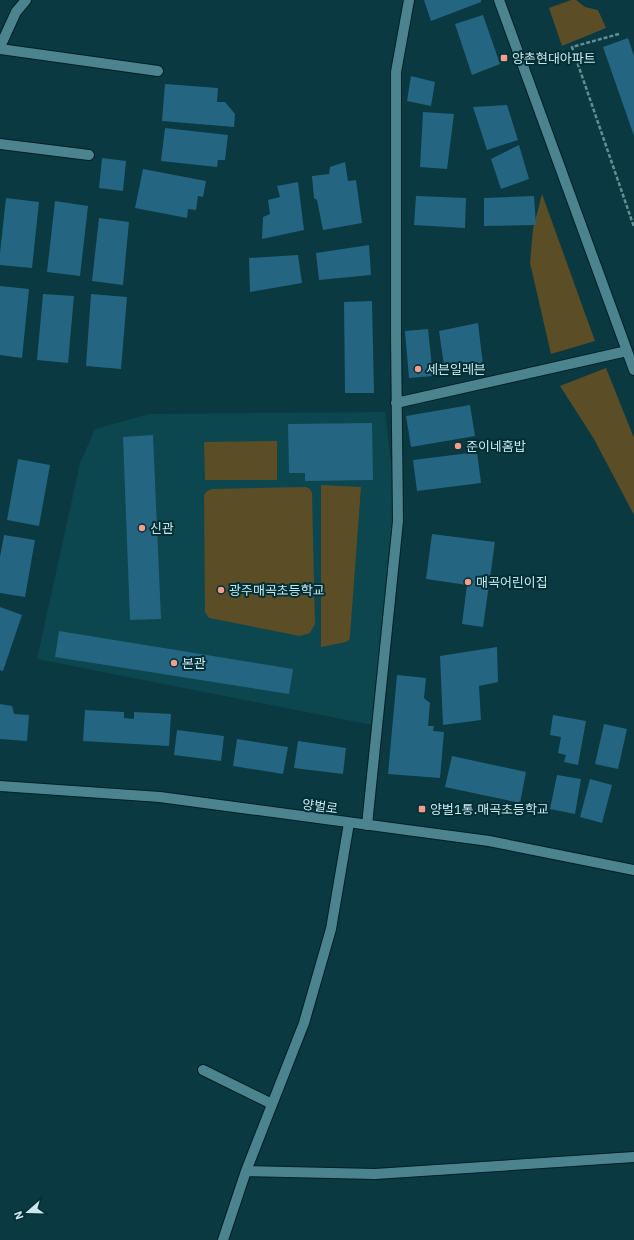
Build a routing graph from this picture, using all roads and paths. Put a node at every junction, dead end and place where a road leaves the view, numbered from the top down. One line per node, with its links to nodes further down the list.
1 (26, 0): 5 (street)
2 (409, 0): 12 (street)
3 (499, 0): 10 (street)
4 (619, 34): 9 (path)
5 (0, 48): 6 (street)
6 (158, 71)
7 (0, 144): 8 (street)
8 (89, 156)
9 (634, 227)
10 (627, 351): 11 (street); 12 (street)
11 (634, 370)
12 (396, 403): 15 (street)
13 (0, 786): 14 (street, 양벌로)
14 (349, 823): 15 (street, 양벌로); 18 (street)
15 (368, 825): 16 (street, 양벌로)
16 (634, 870)
17 (203, 1070): 18 (street)
18 (272, 1104): 20 (street)
19 (634, 1157): 20 (street)
20 (246, 1171): 21 (street)
21 (223, 1240)

